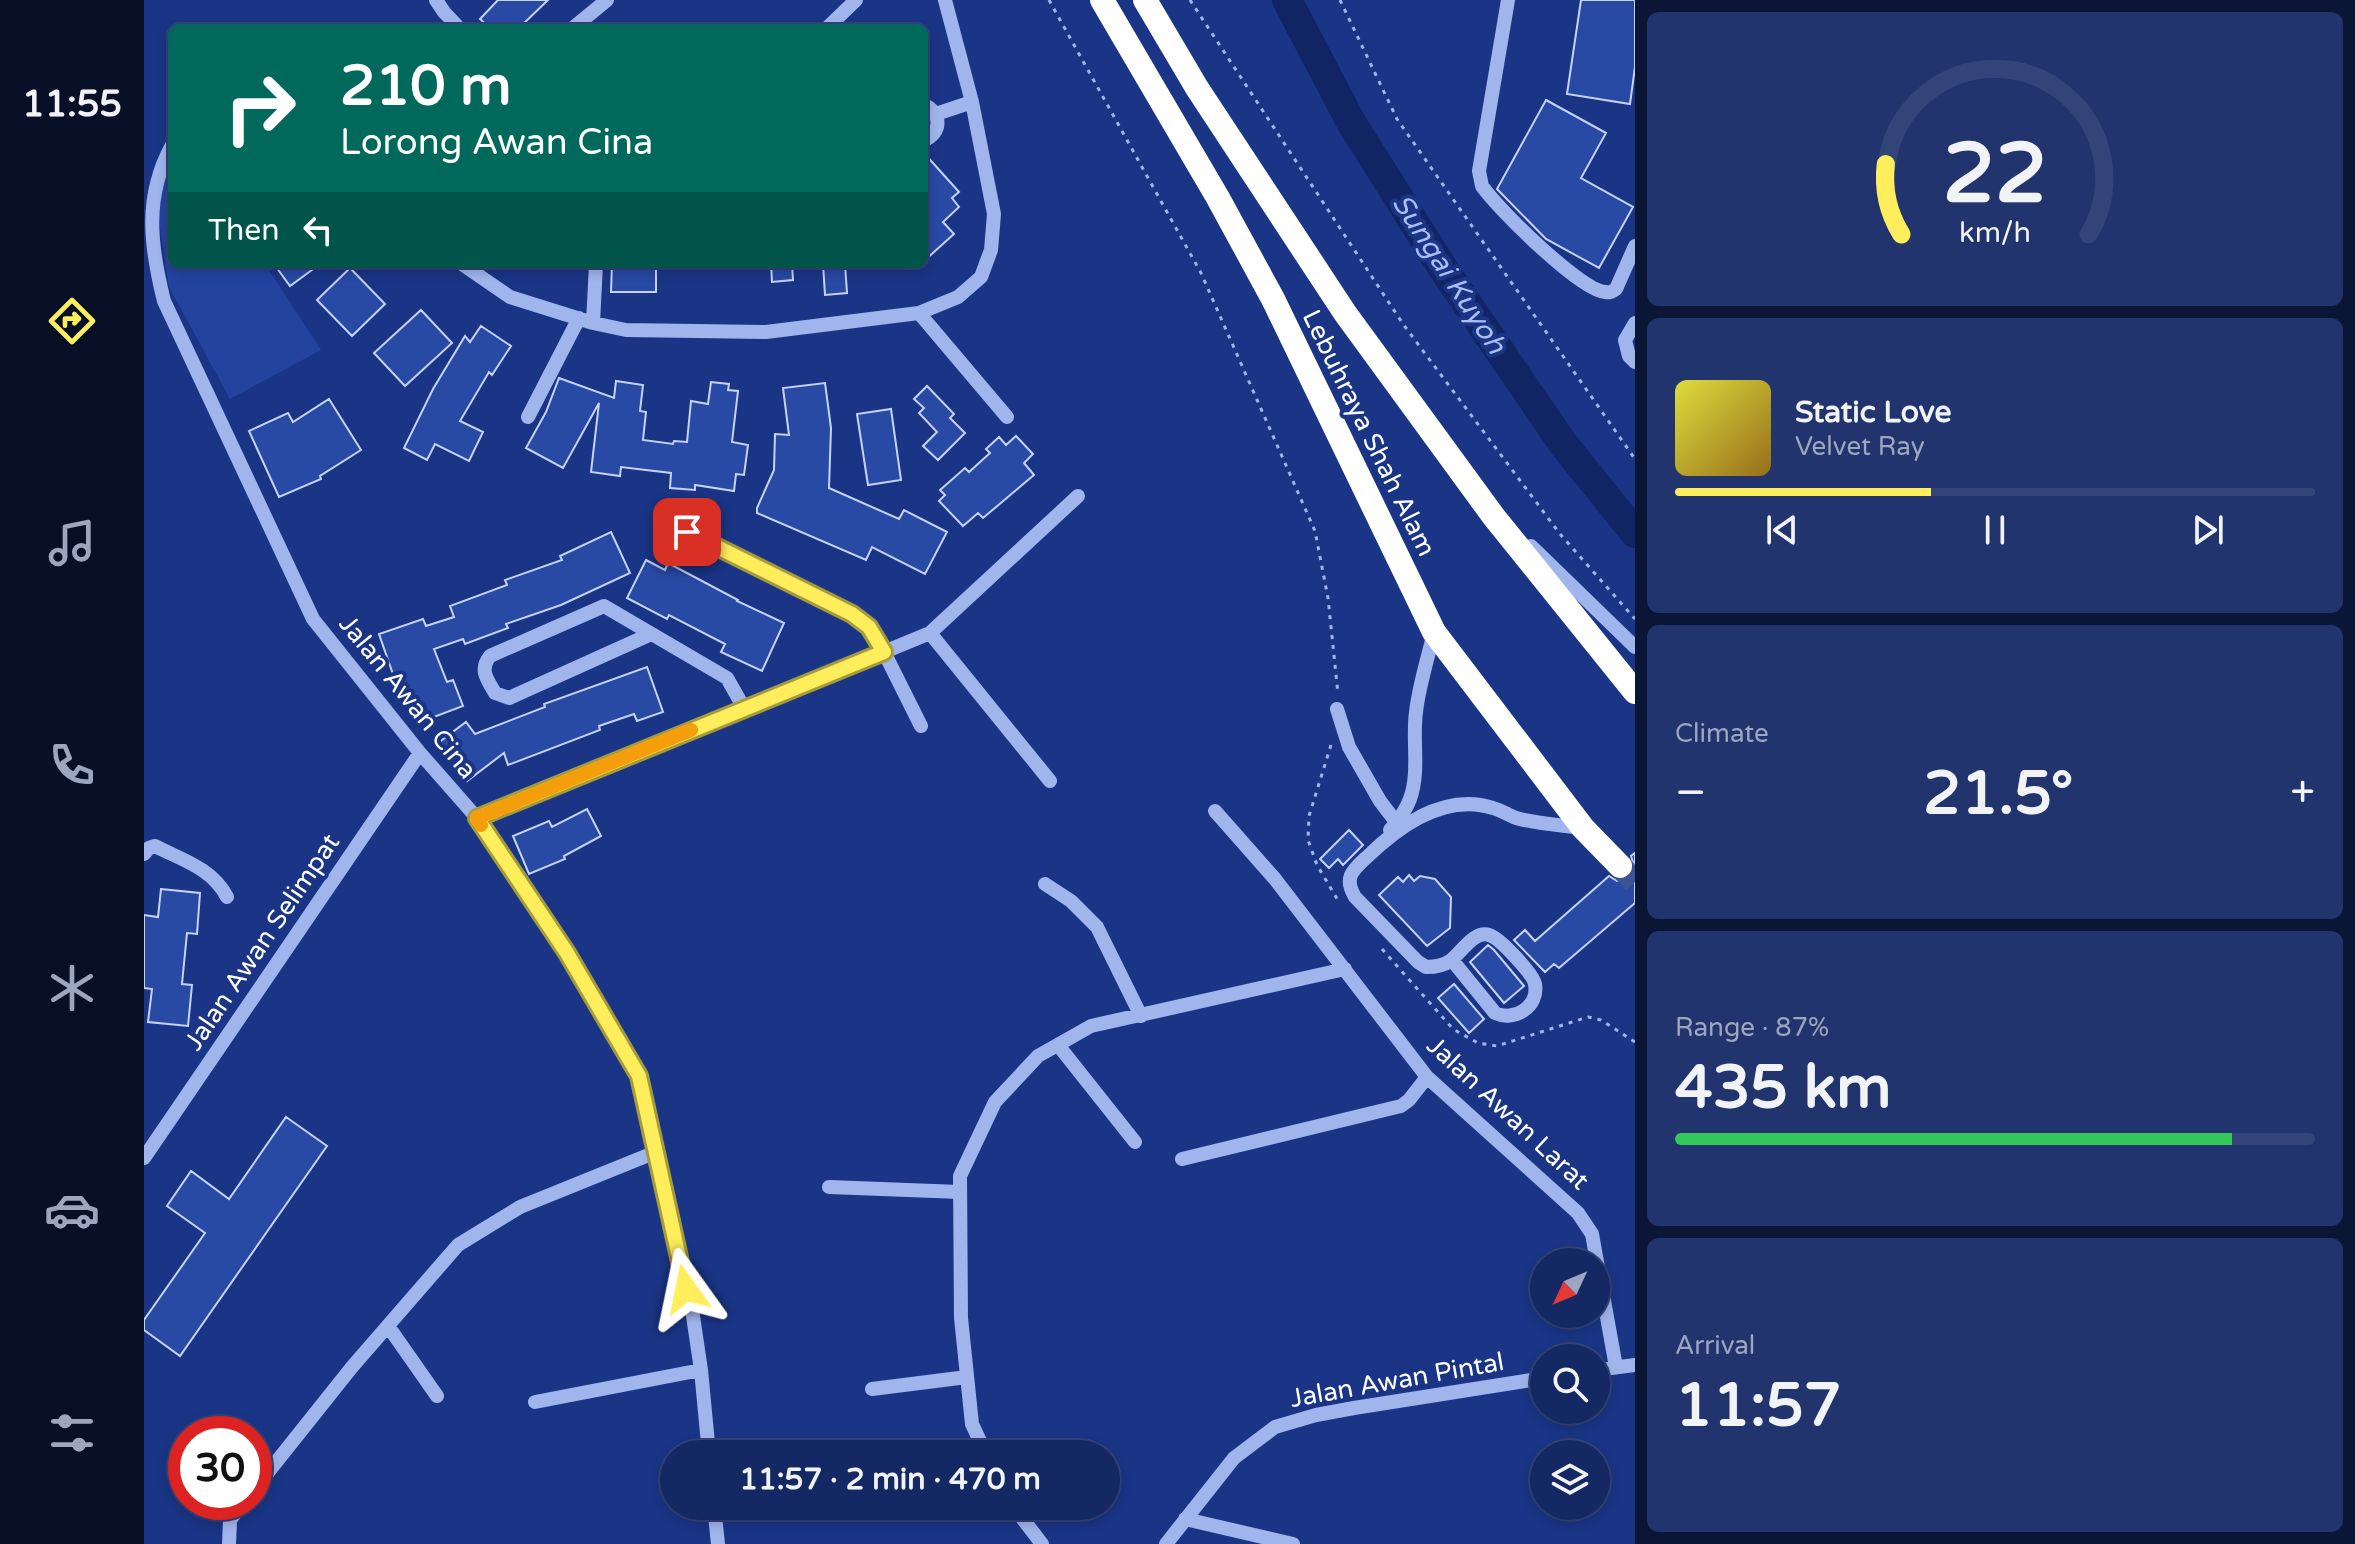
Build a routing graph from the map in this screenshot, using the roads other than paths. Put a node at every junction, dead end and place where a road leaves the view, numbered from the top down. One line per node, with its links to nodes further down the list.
1 (436, 0): 8 (street)
2 (607, 0): 9 (street)
3 (856, 0): 10 (street)
4 (945, 0): 11 (street)
5 (1102, 0): 27 (highway, Lebuhraya Shah Alam)
6 (1145, 0): 24 (highway, Lebuhraya Shah Alam)
7 (1508, 0): 15 (street)
8 (455, 24)
9 (578, 24)
10 (831, 24)
11 (972, 102): 12 (street); 18 (street)
12 (930, 110): 13 (street)
13 (928, 138)
14 (168, 152): 36 (street, Jalan Awan Cina)
15 (1635, 246)
16 (468, 268): 19 (street)
17 (595, 268): 19 (street)
18 (919, 313): 19 (street); 23 (street)
19 (586, 320): 22 (street)
20 (1635, 323): 21 (street)
21 (1635, 362)
22 (528, 417)
23 (1007, 417)
24 (1476, 493): 30 (street); 32 (highway, Lebuhraya Shah Alam)
25 (1078, 496): 28 (street)
26 (665, 521): 31 (street)
27 (1434, 632): 40 (street); 41 (highway, Lebuhraya Shah Alam)
28 (930, 633): 31 (street); 37 (street)
29 (651, 634): 29 (street); 33 (street)
30 (1635, 647)
31 (884, 652): 33 (street); 35 (street)
32 (1635, 692)
33 (744, 708): 39 (street)
34 (1337, 709): 40 (street)
35 (921, 726)
36 (420, 753): 39 (street, Jalan Awan Cina); 54 (street, Jalan Awan Selimpat)
37 (1050, 781)
38 (1215, 811): 48 (street, Jalan Awan Larat)
39 (477, 818): 53 (street, Jalan Awan Cina)
40 (1396, 822): 42 (street)
41 (1583, 828): 42 (street); 44 (highway, Lebuhraya Shah Alam)
42 (1381, 844): 47 (street)
43 (144, 854): 46 (street)
44 (1620, 866)
45 (1045, 884): 49 (street)
46 (227, 897)
47 (1452, 960): 47 (street)
48 (1345, 969): 49 (street); 51 (street, Jalan Awan Larat)
49 (1141, 1016): 50 (street)
50 (1058, 1045): 52 (street); 57 (street)
51 (1427, 1077): 55 (street); 60 (street, Jalan Awan Larat)
52 (1135, 1142)
53 (656, 1152): 58 (street); 62 (street, Jalan Awan Cina)
54 (144, 1158)
55 (1182, 1159)
56 (829, 1187): 57 (street)
57 (960, 1192): 63 (street)
58 (388, 1326): 66 (street); 70 (street)
59 (1635, 1365): 60 (street)
60 (1616, 1367): 61 (street)
61 (1610, 1368)
62 (701, 1370): 67 (street); 68 (street, Jalan Awan Cina)
63 (967, 1377): 65 (street); 69 (street)
64 (1530, 1380): 71 (street, Jalan Awan Pintal)
65 (872, 1389)
66 (437, 1396)
67 (535, 1402)
68 (708, 1440)
69 (979, 1440)
70 (272, 1468)
71 (1185, 1519): 78 (street, Jalan Awan Pintal); 79 (street)
72 (230, 1520): 75 (street)
73 (715, 1520): 76 (street)
74 (1024, 1520): 77 (street)
75 (229, 1544)
76 (718, 1544)
77 (1042, 1544)
78 (1166, 1544)
79 (1293, 1544)

